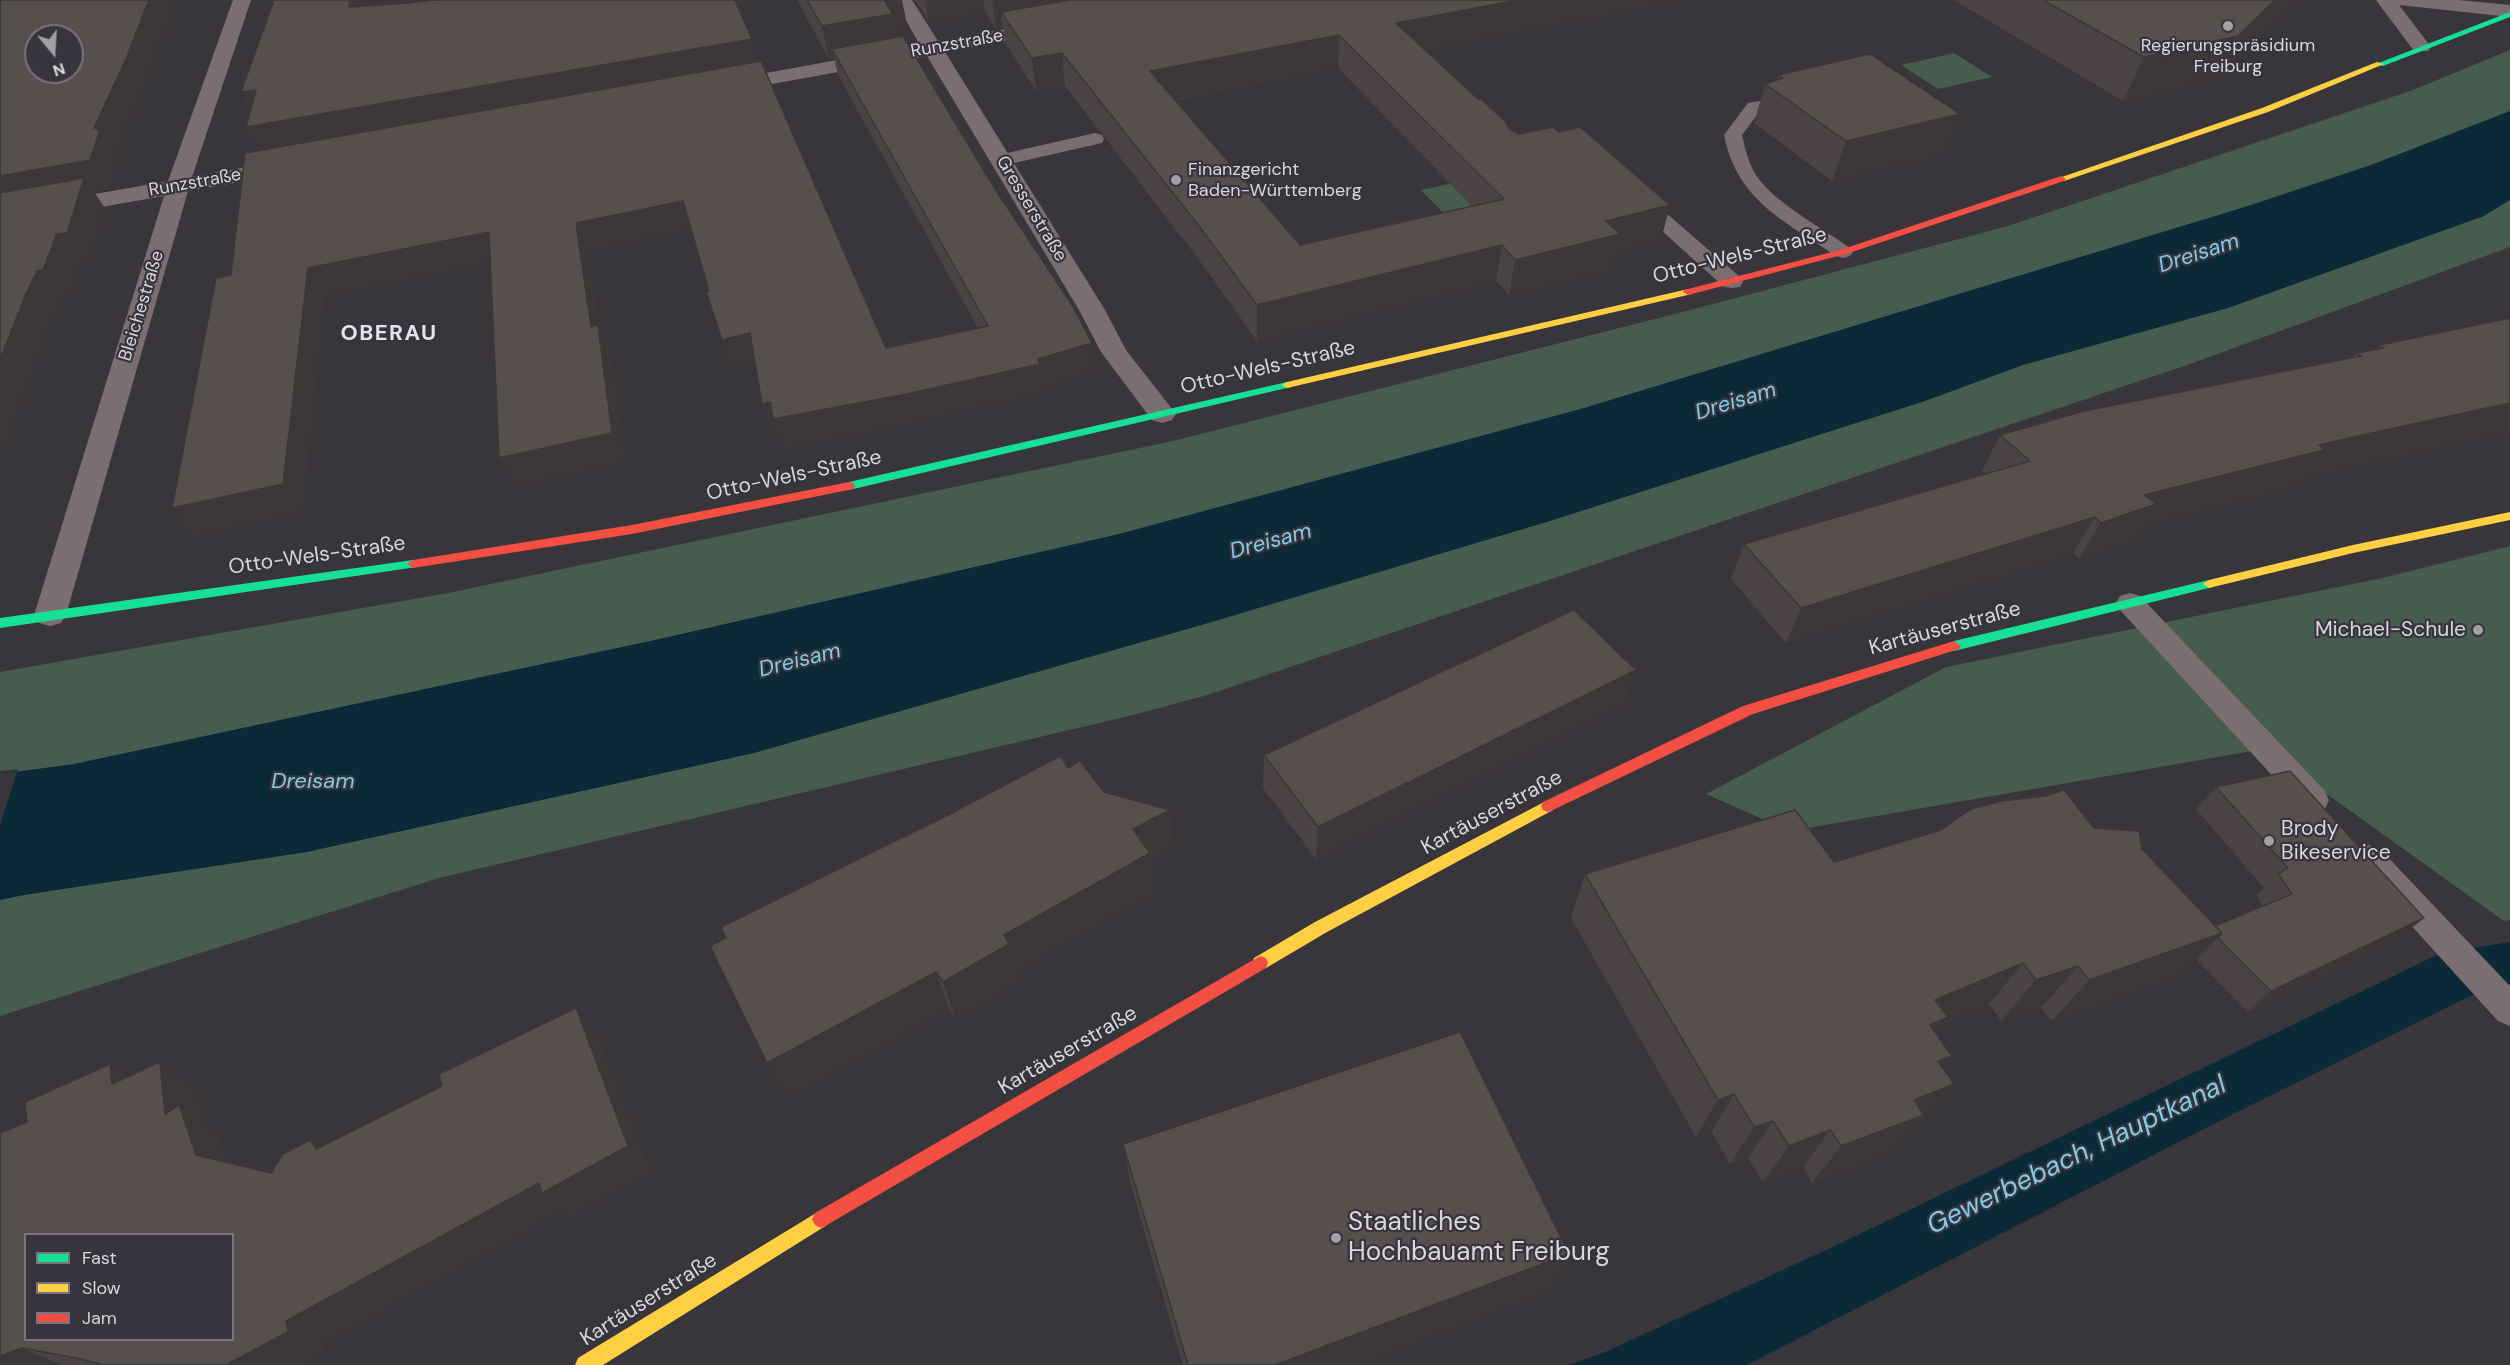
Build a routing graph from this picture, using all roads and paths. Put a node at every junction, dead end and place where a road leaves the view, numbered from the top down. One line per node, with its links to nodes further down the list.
1 (242, 0): 14 (street, Bleichestraße)
2 (903, 0): 8 (street, Gresserstraße)
3 (2385, 0): 7 (street)
4 (2401, 0): 5 (street)
5 (2510, 12): 7 (street, Otto-Wels-Straße)
6 (1071, 24): 8 (street, Runzstraße)
7 (2421, 47): 17 (street, Otto-Wels-Straße)
8 (934, 48): 9 (street, Runzstraße); 12 (street, Gresserstraße)
9 (701, 90)
10 (1801, 99): 17 (lane)
11 (1095, 140): 12 (lane)
12 (1001, 160): 19 (street, Gresserstraße)
13 (306, 163): 14 (street, Runzstraße)
14 (178, 186): 16 (street, Runzstraße); 22 (street, Bleichestraße)
15 (1626, 188): 18 (lane)
16 (0, 218)
17 (1843, 252): 18 (street, Otto-Wels-Straße)
18 (1732, 282): 19 (street, Otto-Wels-Straße)
19 (1162, 414): 22 (street, Otto-Wels-Straße)
20 (2510, 516): 21 (street, Kartäuserstraße)
21 (2130, 603): 24 (lane); 25 (street, Kartäuserstraße)
22 (50, 615): 23 (street, Otto-Wels-Straße)
23 (0, 623)
24 (2507, 1008)
25 (585, 1365)

